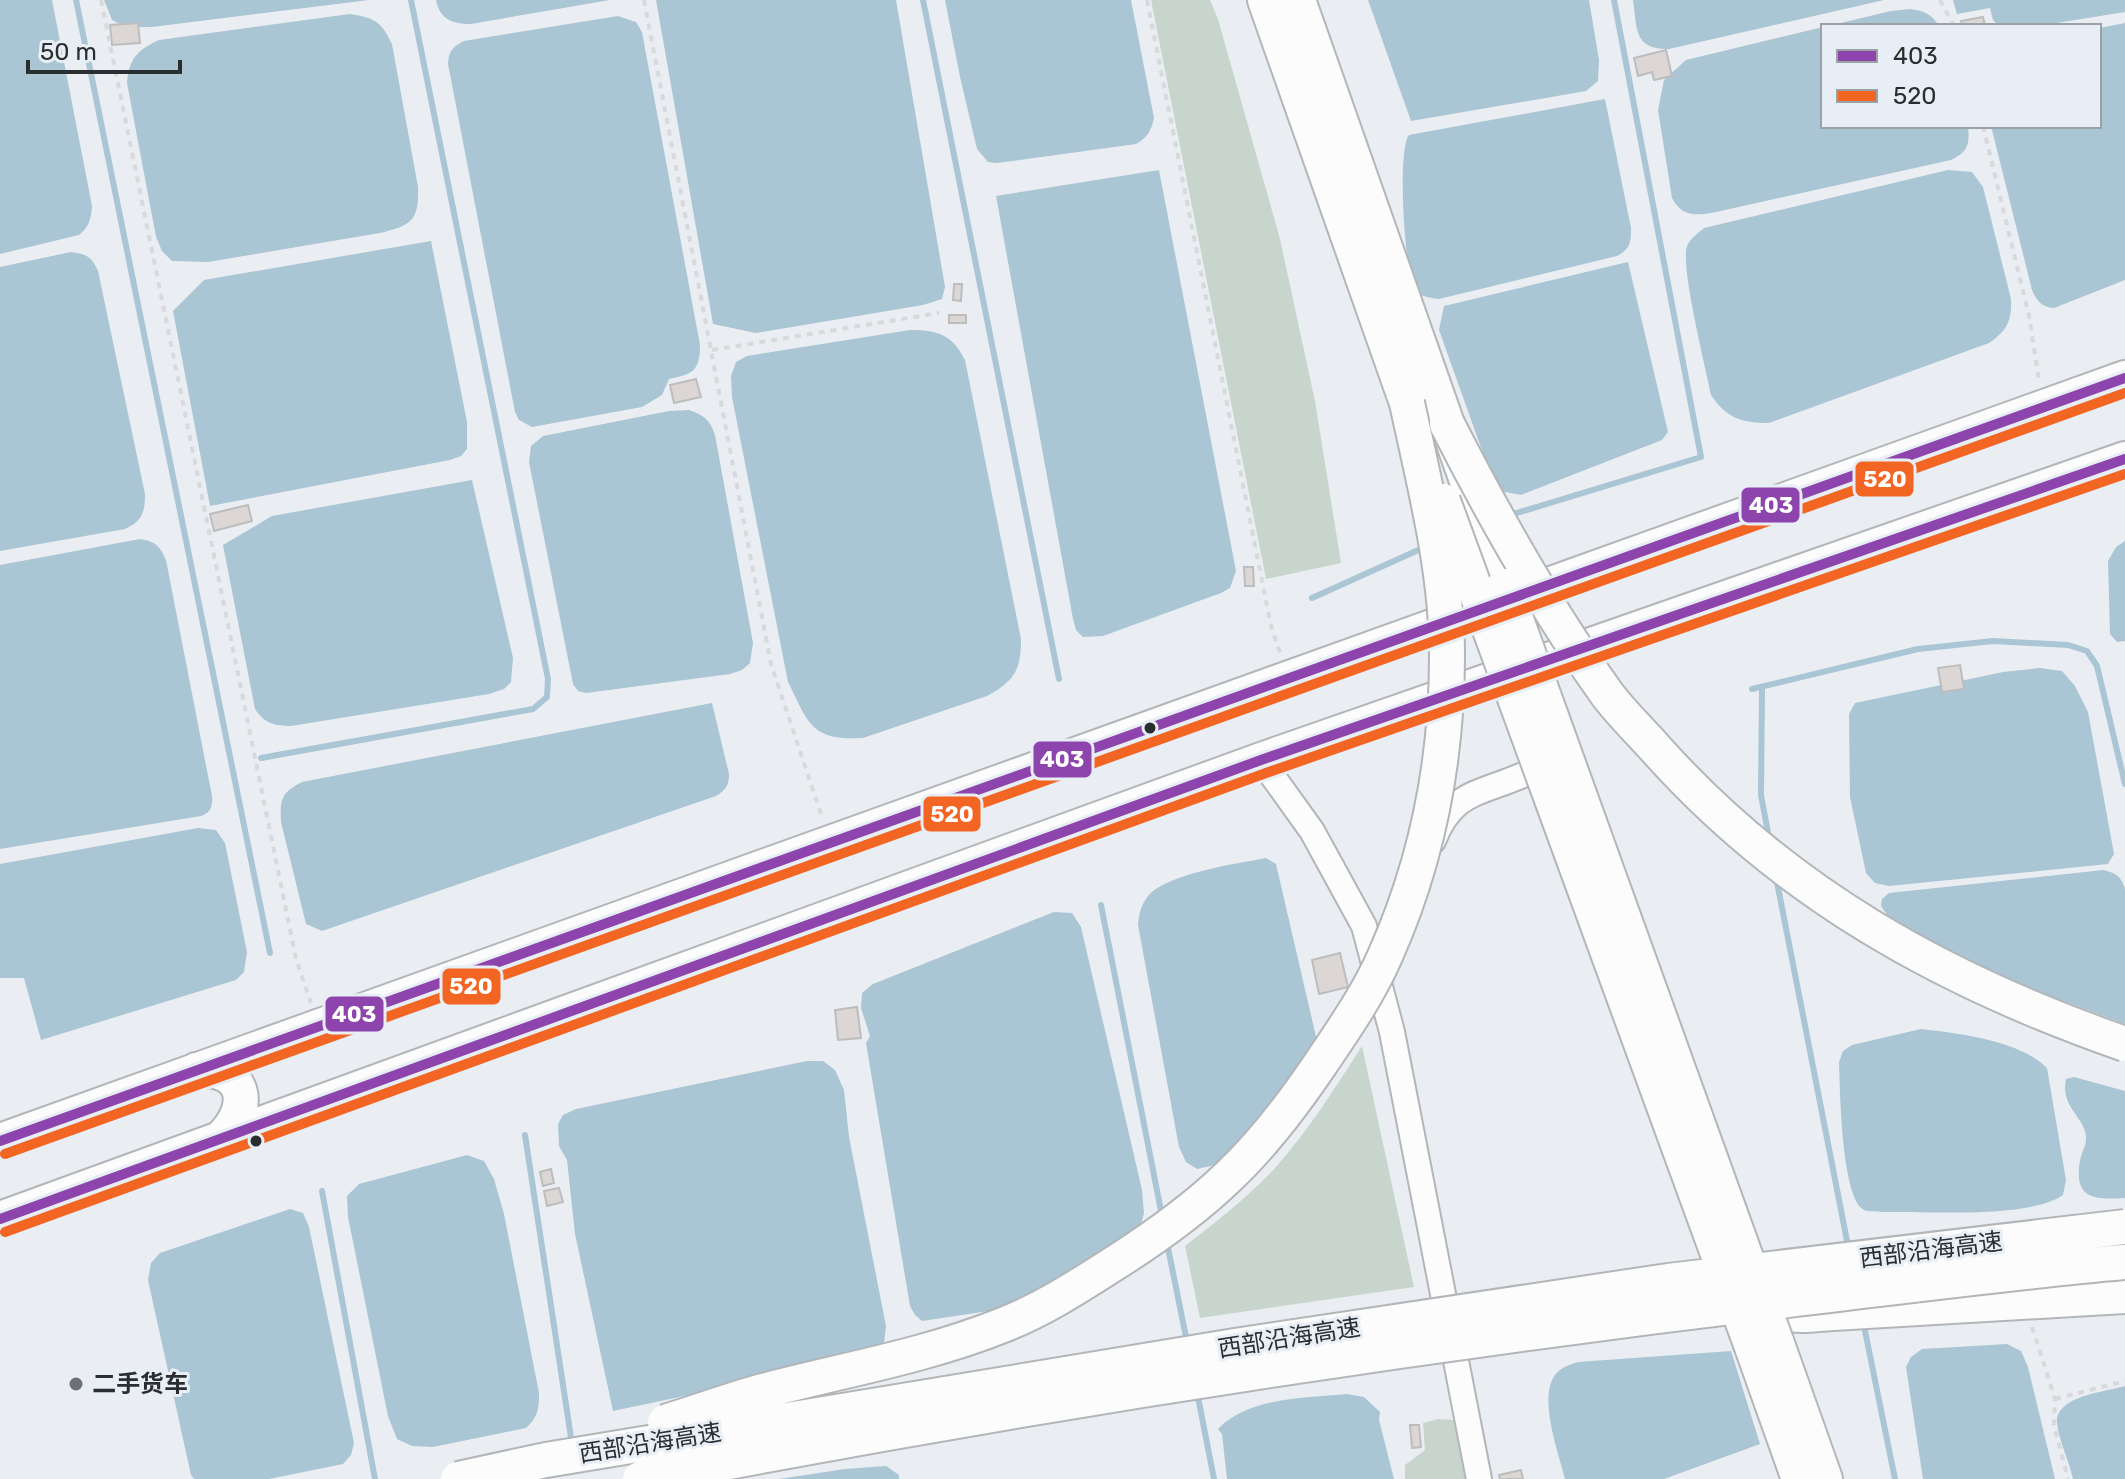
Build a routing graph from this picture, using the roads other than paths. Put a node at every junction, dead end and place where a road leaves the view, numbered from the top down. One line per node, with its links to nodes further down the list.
1 (1265, 0): 3 (highway)
2 (1298, 0): 3 (highway)
3 (1335, 149): 5 (highway); 6 (highway)
4 (2125, 378): 12 (highway)
5 (1407, 403): 20 (highway, bridge); 24 (highway, bridge)
6 (1447, 424): 11 (highway, bridge); 25 (highway, bridge)
7 (2125, 459): 9 (highway)
8 (1566, 757): 10 (street)
9 (1261, 760): 10 (street); 13 (highway)
10 (1380, 986): 23 (street)
11 (2125, 1044)
12 (196, 1070): 13 (highway); 14 (highway)
13 (221, 1138): 15 (highway)
14 (0, 1141)
15 (0, 1219)
16 (2125, 1227): 20 (highway, 西部沿海高速, bridge)
17 (2125, 1262): 19 (highway, 西部沿海高速, bridge)
18 (2125, 1296): 19 (highway)
19 (1766, 1303): 22 (highway, 西部沿海高速, bridge)
20 (546, 1460): 21 (highway, 西部沿海高速, bridge)
21 (458, 1479)
22 (640, 1479)
23 (1479, 1479)
24 (1799, 1479)
25 (1825, 1479)

